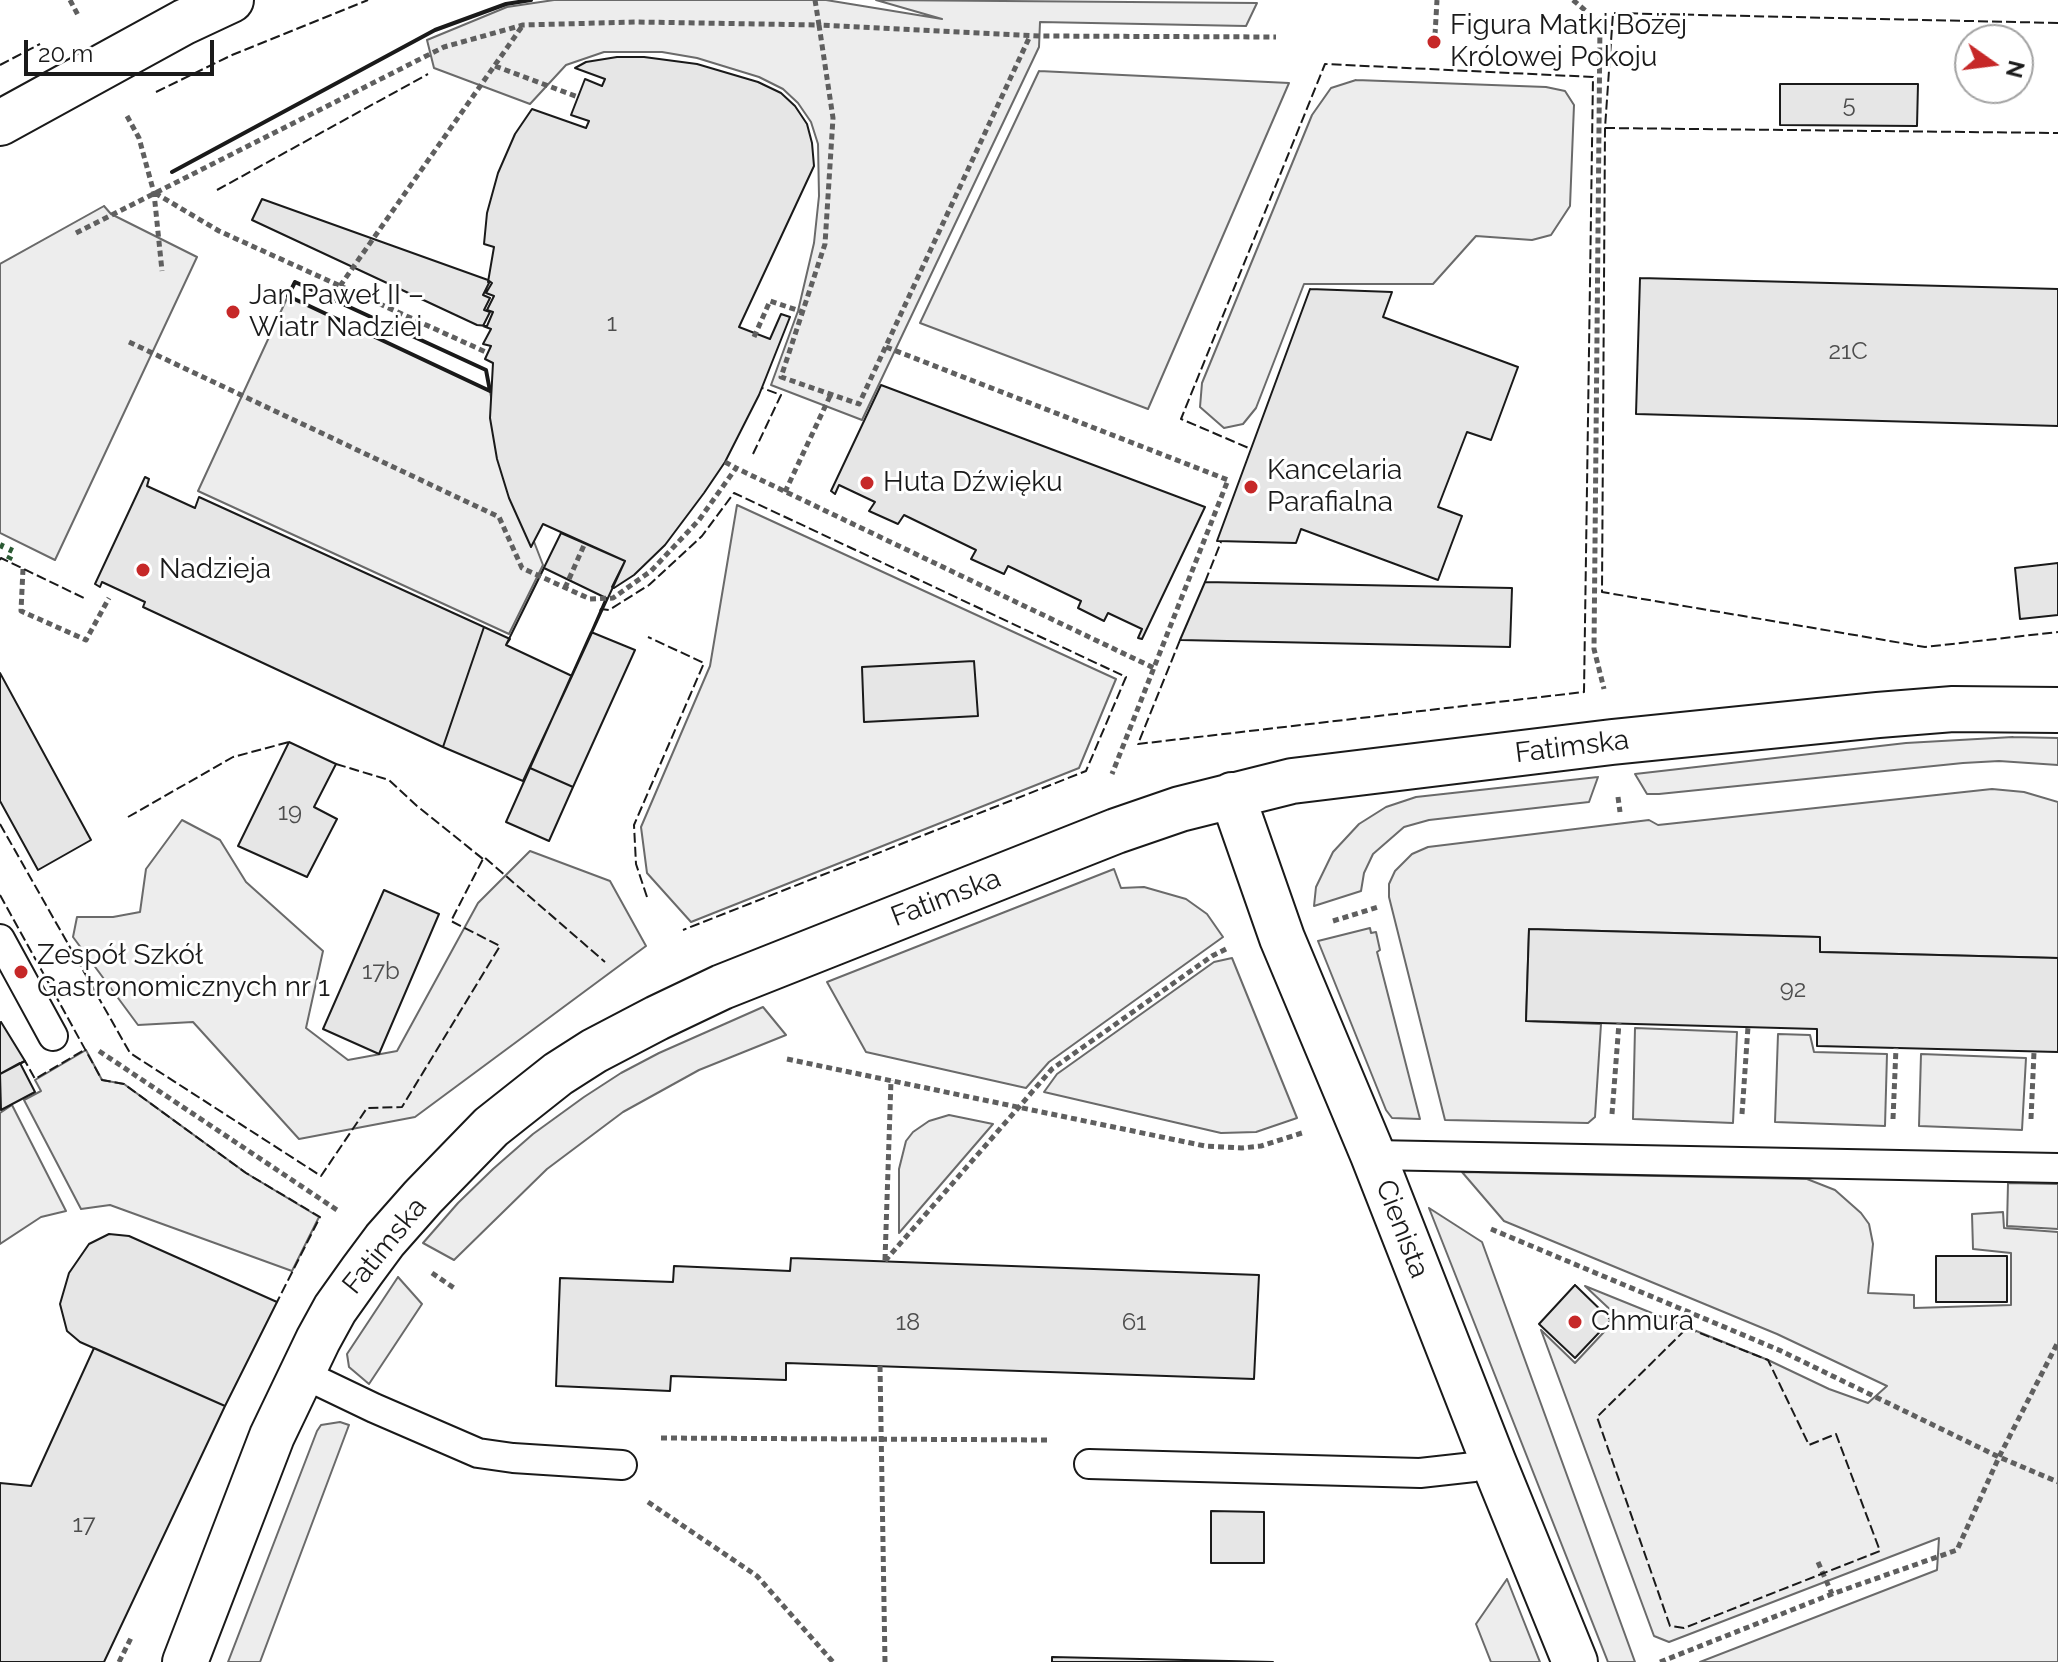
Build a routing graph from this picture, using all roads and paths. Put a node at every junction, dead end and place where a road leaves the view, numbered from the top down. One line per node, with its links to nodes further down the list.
1 (70, 0): 6 (path)
2 (231, 0): 15 (street)
3 (815, 0): 8 (path)
4 (1437, 0): 9 (path)
5 (1573, 0): 34 (path)
6 (81, 22)
7 (523, 25): 8 (path); 12 (path); 16 (path)
8 (819, 25): 10 (path); 20 (path)
9 (1435, 35)
10 (1030, 36): 11 (path); 23 (path)
11 (1276, 37)
12 (495, 66): 13 (path); 19 (path)
13 (578, 97)
14 (120, 105): 16 (path)
15 (0, 123)
16 (154, 193): 17 (path); 18 (path); 19 (path)
17 (76, 233)
18 (162, 271)
19 (340, 286): 24 (path)
20 (803, 312): 21 (path); 25 (path)
21 (754, 337)
22 (129, 342): 31 (path)
23 (886, 347): 25 (path); 33 (path)
24 (488, 353)
25 (831, 394): 28 (path)
26 (725, 462): 27 (path)
27 (736, 468): 28 (path); 31 (path)
28 (785, 492): 33 (path)
29 (585, 543): 31 (path)
30 (23, 569): 32 (path)
31 (565, 588)
32 (109, 598)
33 (1156, 669): 36 (path)
34 (1607, 700)
35 (2058, 710): 37 (street, Fatimska)
36 (1112, 776)
37 (1232, 795): 56 (street, Cienista); 62 (street, Fatimska)
38 (1378, 907): 39 (path)
39 (1327, 923)
40 (0, 939): 44 (lane)
41 (1212, 956): 50 (path)
42 (1619, 1023): 51 (path)
43 (1748, 1027): 52 (path)
44 (53, 1036)
45 (89, 1044): 58 (path)
46 (1896, 1048): 53 (path)
47 (2034, 1052): 54 (path)
48 (787, 1059): 49 (path)
49 (891, 1080): 50 (path); 50 (path)
50 (1018, 1107): 55 (path)
51 (1612, 1115)
52 (1742, 1118)
53 (1892, 1123)
54 (2031, 1126)
55 (1306, 1132)
56 (1373, 1155): 57 (lane); 66 (street, Cienista)
57 (2058, 1168)
58 (340, 1212)
59 (1491, 1229): 65 (path)
60 (2058, 1342): 65 (path)
61 (880, 1366): 63 (path)
62 (301, 1373): 68 (lane); 72 (street, Fatimska)
63 (882, 1438): 64 (path); 68 (path); 74 (path)
64 (1055, 1440)
65 (1999, 1457): 69 (path); 71 (path)
66 (1493, 1461): 67 (lane); 75 (street, Cienista)
67 (1089, 1464)
68 (622, 1465): 73 (path)
69 (2058, 1482)
70 (1818, 1562): 71 (path)
71 (1832, 1594): 76 (path)
72 (185, 1662)
73 (833, 1662)
74 (885, 1662)
75 (1575, 1662)
76 (1660, 1662)

